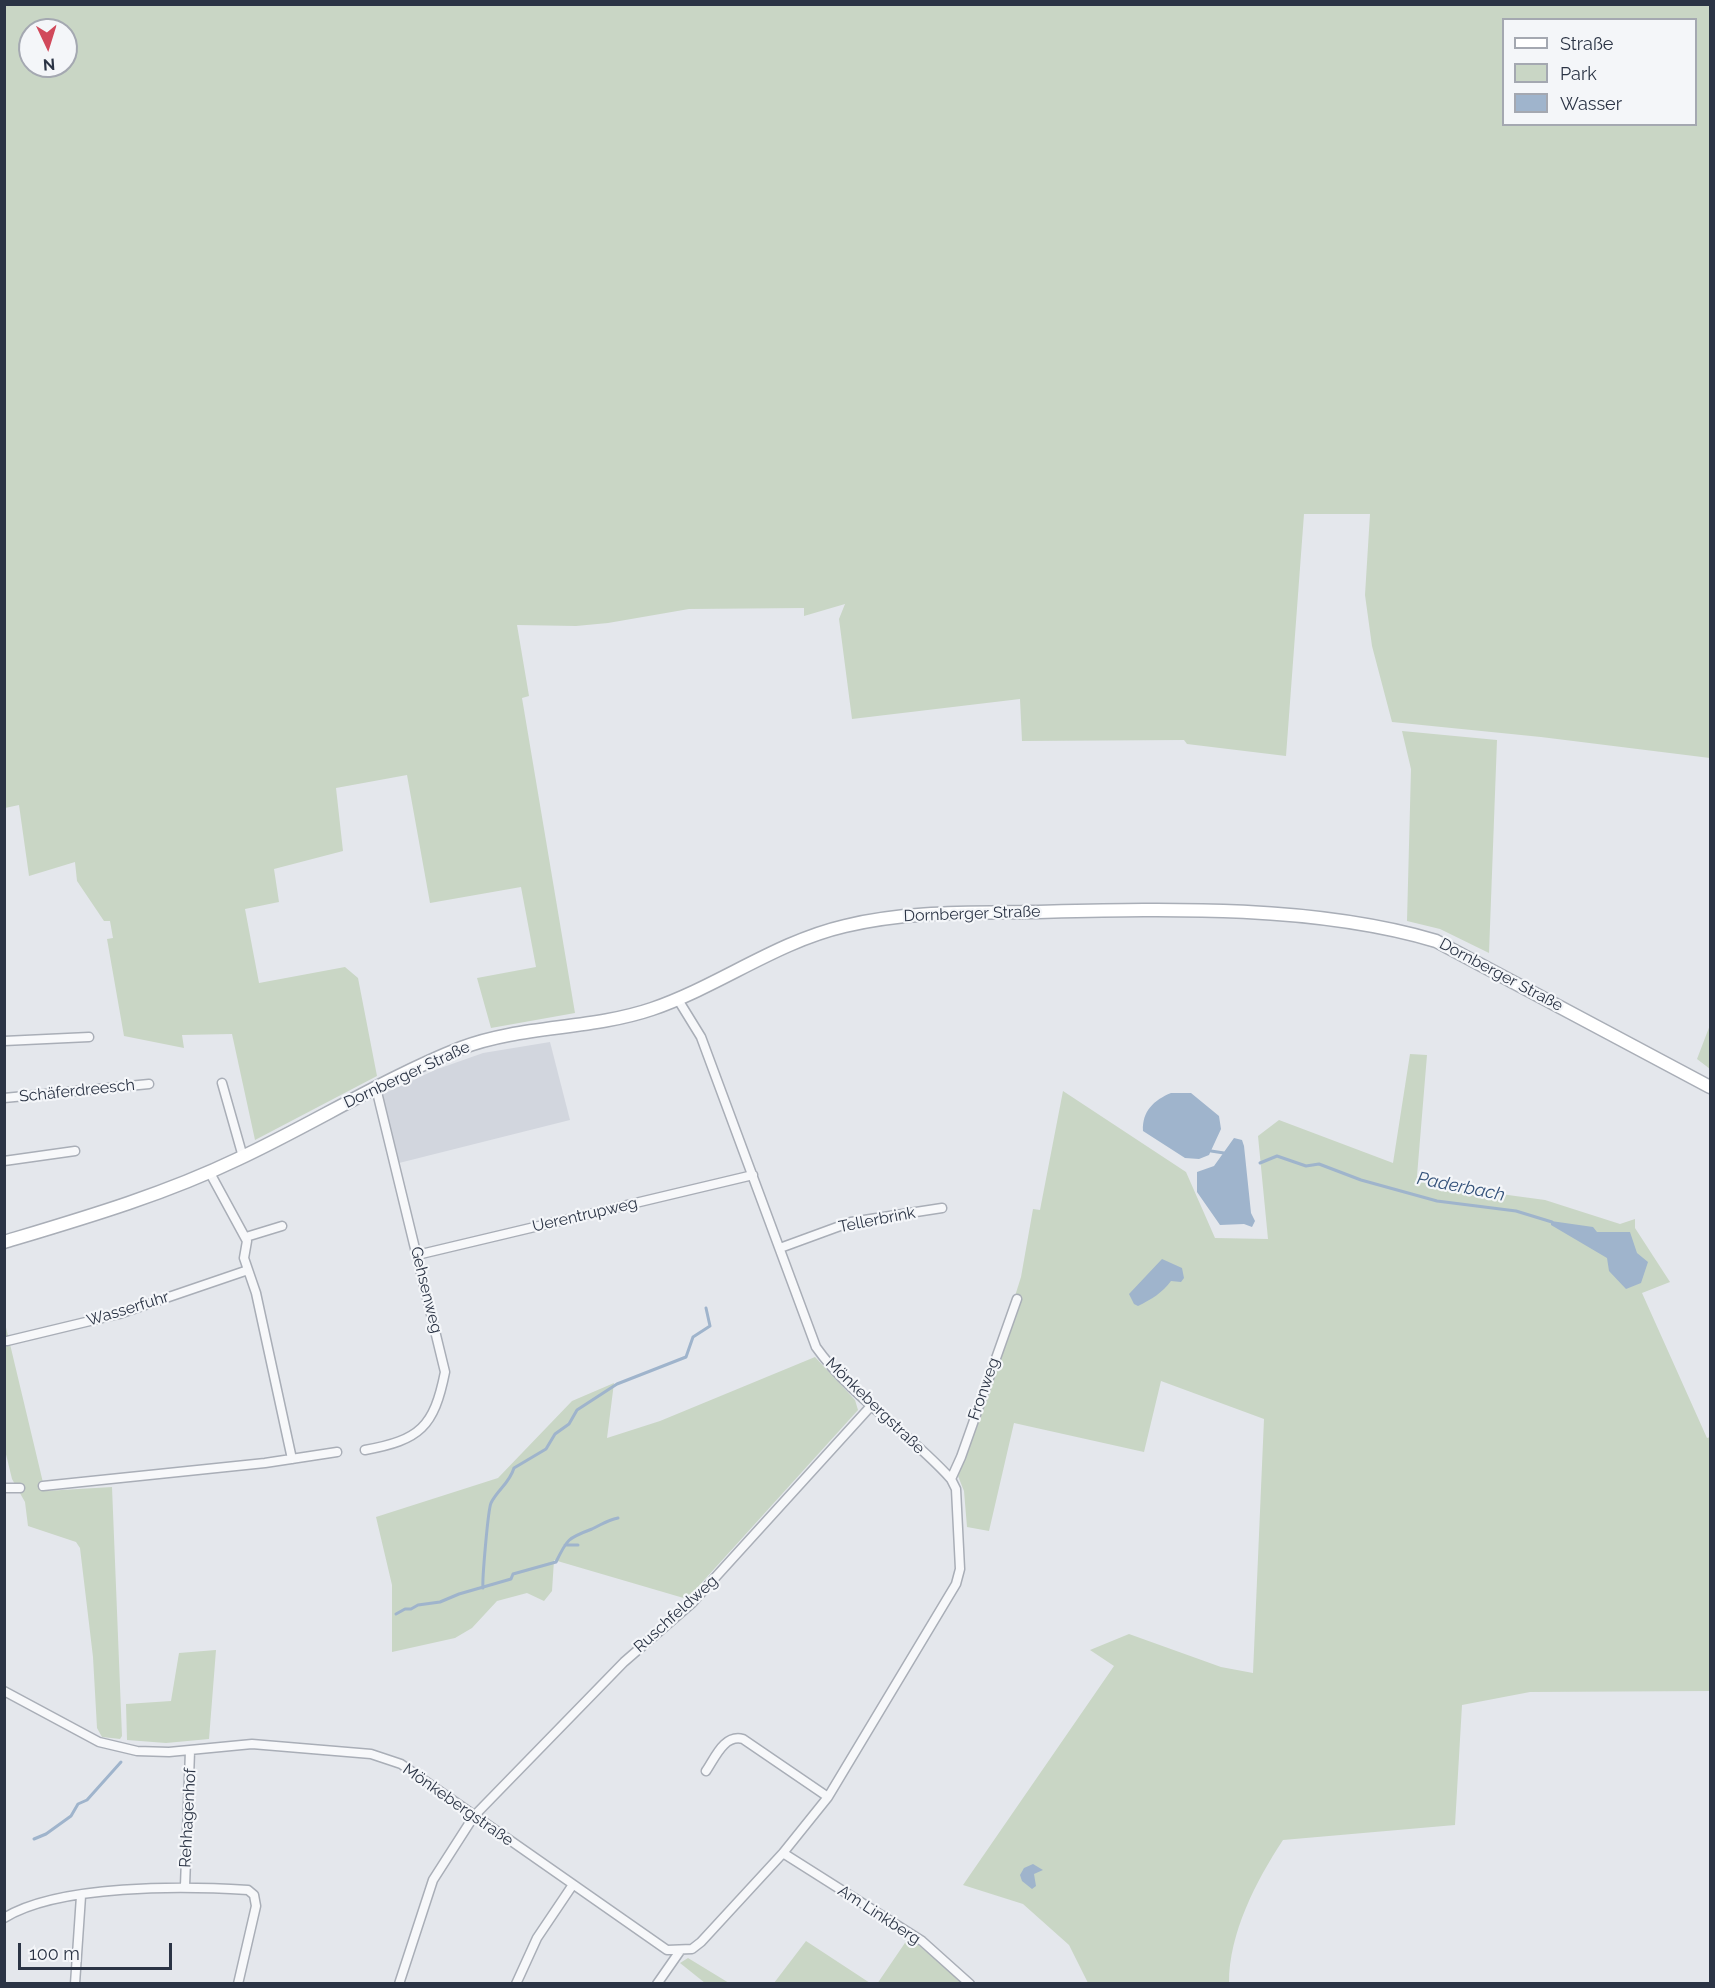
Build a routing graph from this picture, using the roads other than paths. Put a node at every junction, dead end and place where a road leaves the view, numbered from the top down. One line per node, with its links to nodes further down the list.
1 (678, 998): 6 (main road, Dornberger Straße); 7 (main road, Dornberger Straße); 13 (street, Mönkebergstraße)
2 (89, 1037): 3 (street)
3 (4, 1041)
4 (149, 1083): 8 (street, Schäferdreesch)
5 (222, 1083): 10 (street)
6 (1710, 1087)
7 (376, 1088): 10 (main road, Dornberger Straße); 19 (street, Gehsenweg)
8 (4, 1098)
9 (75, 1151): 11 (street)
10 (243, 1157): 12 (main road, Dornberger Straße)
11 (4, 1161)
12 (210, 1173): 16 (street); 17 (main road, Dornberger Straße)
13 (753, 1174): 18 (street, Mönkebergstraße); 19 (street, Uerentrupweg)
14 (942, 1208): 18 (street, Tellerbrink)
15 (282, 1226): 16 (street)
16 (246, 1237): 20 (street)
17 (4, 1242)
18 (780, 1248): 23 (street, Mönkebergstraße)
19 (417, 1255): 24 (street, Gehsenweg)
20 (248, 1270): 22 (street, Wasserfuhr); 26 (street)
21 (1017, 1299): 27 (street, Fronweg)
22 (7, 1341)
23 (872, 1406): 27 (street, Mönkebergstraße); 35 (street, Ruschfeldweg)
24 (365, 1450)
25 (337, 1452): 26 (street)
26 (292, 1458): 28 (street)
27 (951, 1479): 34 (street)
28 (44, 1486)
29 (4, 1488): 30 (street)
30 (20, 1488)
31 (4, 1691): 32 (street, Mönkebergstraße)
32 (190, 1751): 35 (street, Mönkebergstraße); 37 (street, Rehhagenhof)
33 (706, 1771): 34 (street)
34 (828, 1797): 36 (street)
35 (474, 1816): 38 (street, Mönkebergstraße); 44 (street, Ruschfeldweg)
36 (783, 1853): 41 (street); 47 (street, Am Linkberg)
37 (185, 1886): 39 (street, Rehhagenhof); 43 (street, Rehhagenhof)
38 (572, 1886): 41 (street, Mönkebergstraße); 45 (street)
39 (81, 1896): 40 (street, Rehhagenhof); 42 (street)
40 (4, 1918)
41 (680, 1951): 46 (street)
42 (75, 1983)
43 (238, 1983)
44 (399, 1983)
45 (516, 1983)
46 (657, 1983)
47 (970, 1983)

